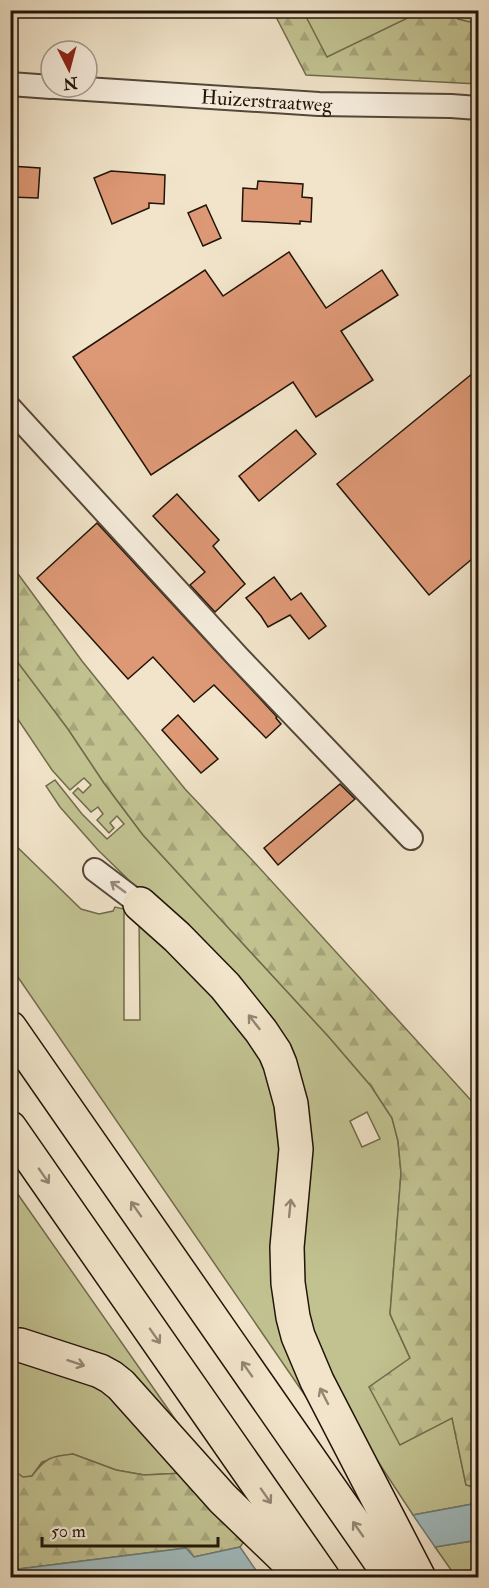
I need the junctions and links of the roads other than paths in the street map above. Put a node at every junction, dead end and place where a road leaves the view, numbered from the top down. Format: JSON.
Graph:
{"nodes":[{"id":1,"x":10,"y":84,"type":"edge"},
{"id":2,"x":39,"y":86,"type":"edge"},
{"id":3,"x":99,"y":90,"type":"edge"},
{"id":4,"x":478,"y":108,"type":"edge"},
{"id":5,"x":10,"y":408,"type":"edge"},
{"id":6,"x":411,"y":838,"type":"dead end"},
{"id":7,"x":95,"y":870,"type":"dead end"},
{"id":8,"x":140,"y":904,"type":"joint"},
{"id":9,"x":10,"y":1028,"type":"edge"},
{"id":10,"x":10,"y":1128,"type":"edge"},
{"id":11,"x":15,"y":1343,"type":"edge"},
{"id":12,"x":305,"y":1578,"type":"edge"},
{"id":13,"x":323,"y":1578,"type":"edge"},
{"id":14,"x":392,"y":1578,"type":"edge"},
{"id":15,"x":419,"y":1578,"type":"edge"}],
"edges":[{"from":1,"to":2,"type":"street","name":"Huizerstraatweg"},
{"from":3,"to":4,"type":"street","name":"Huizerstraatweg"},
{"from":5,"to":6,"type":"street"},
{"from":8,"to":7,"type":"street","one_way":true},
{"from":15,"to":8,"type":"highway","one_way":true},
{"from":14,"to":9,"type":"highway","one_way":true},
{"from":10,"to":13,"type":"highway","one_way":true},
{"from":11,"to":12,"type":"highway","one_way":true}]}
